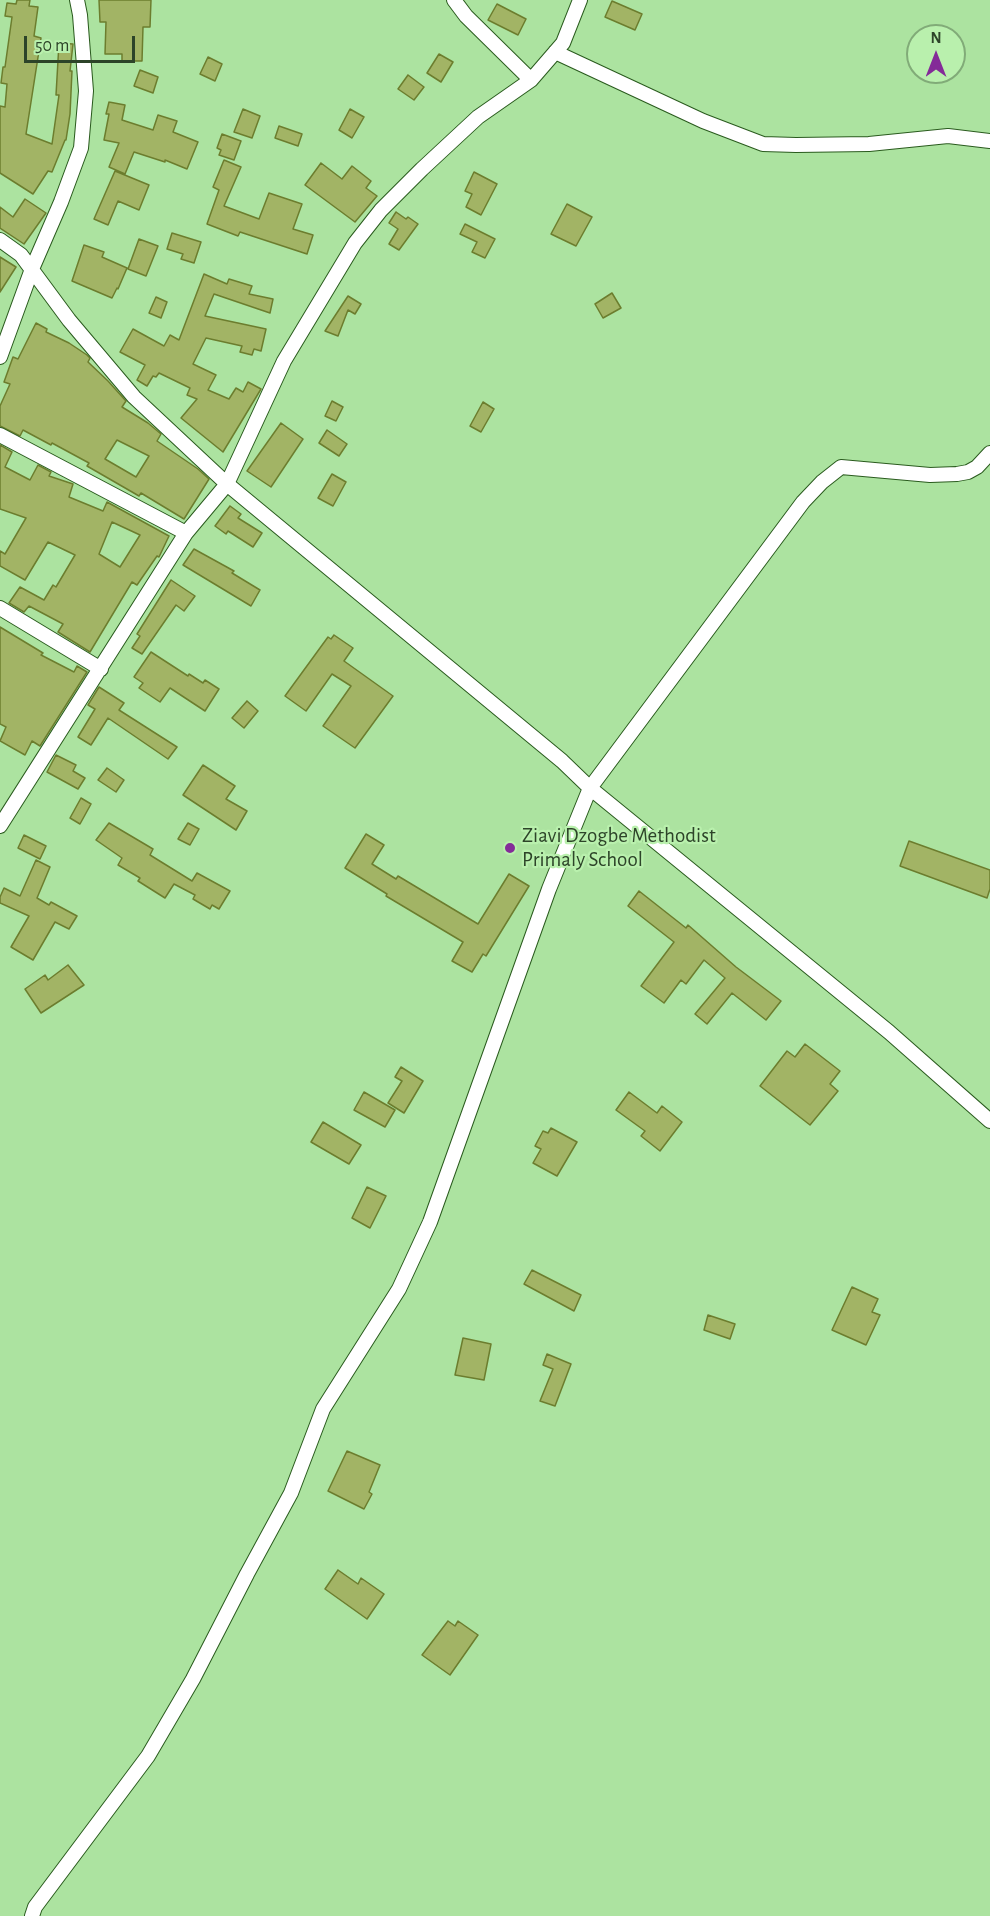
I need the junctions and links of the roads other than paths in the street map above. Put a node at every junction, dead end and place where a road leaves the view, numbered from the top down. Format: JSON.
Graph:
{"nodes":[{"id":1,"x":77,"y":0,"type":"edge"},
{"id":2,"x":454,"y":0,"type":"edge"},
{"id":3,"x":580,"y":0,"type":"edge"},
{"id":4,"x":555,"y":52,"type":"junction"},
{"id":5,"x":531,"y":80,"type":"junction"},
{"id":6,"x":990,"y":141,"type":"edge"},
{"id":7,"x":0,"y":240,"type":"edge"},
{"id":8,"x":32,"y":269,"type":"junction"},
{"id":9,"x":0,"y":357,"type":"edge"},
{"id":10,"x":0,"y":435,"type":"edge"},
{"id":11,"x":990,"y":453,"type":"edge"},
{"id":12,"x":227,"y":484,"type":"junction"},
{"id":13,"x":186,"y":533,"type":"junction"},
{"id":14,"x":0,"y":608,"type":"edge"},
{"id":15,"x":101,"y":669,"type":"junction"},
{"id":16,"x":590,"y":788,"type":"junction"},
{"id":17,"x":1,"y":822,"type":"edge"},
{"id":18,"x":990,"y":1121,"type":"edge"},
{"id":19,"x":33,"y":1916,"type":"edge"}],
"edges":[{"from":1,"to":8,"type":"street"},
{"from":2,"to":5,"type":"street"},
{"from":3,"to":4,"type":"street"},
{"from":4,"to":5,"type":"street"},
{"from":4,"to":6,"type":"street"},
{"from":5,"to":12,"type":"street"},
{"from":7,"to":8,"type":"street"},
{"from":8,"to":9,"type":"street"},
{"from":8,"to":12,"type":"street"},
{"from":10,"to":13,"type":"street"},
{"from":11,"to":16,"type":"street"},
{"from":12,"to":13,"type":"street"},
{"from":12,"to":16,"type":"street"},
{"from":13,"to":15,"type":"street"},
{"from":14,"to":15,"type":"street"},
{"from":15,"to":17,"type":"street"},
{"from":16,"to":18,"type":"street"},
{"from":16,"to":19,"type":"street"}]}
